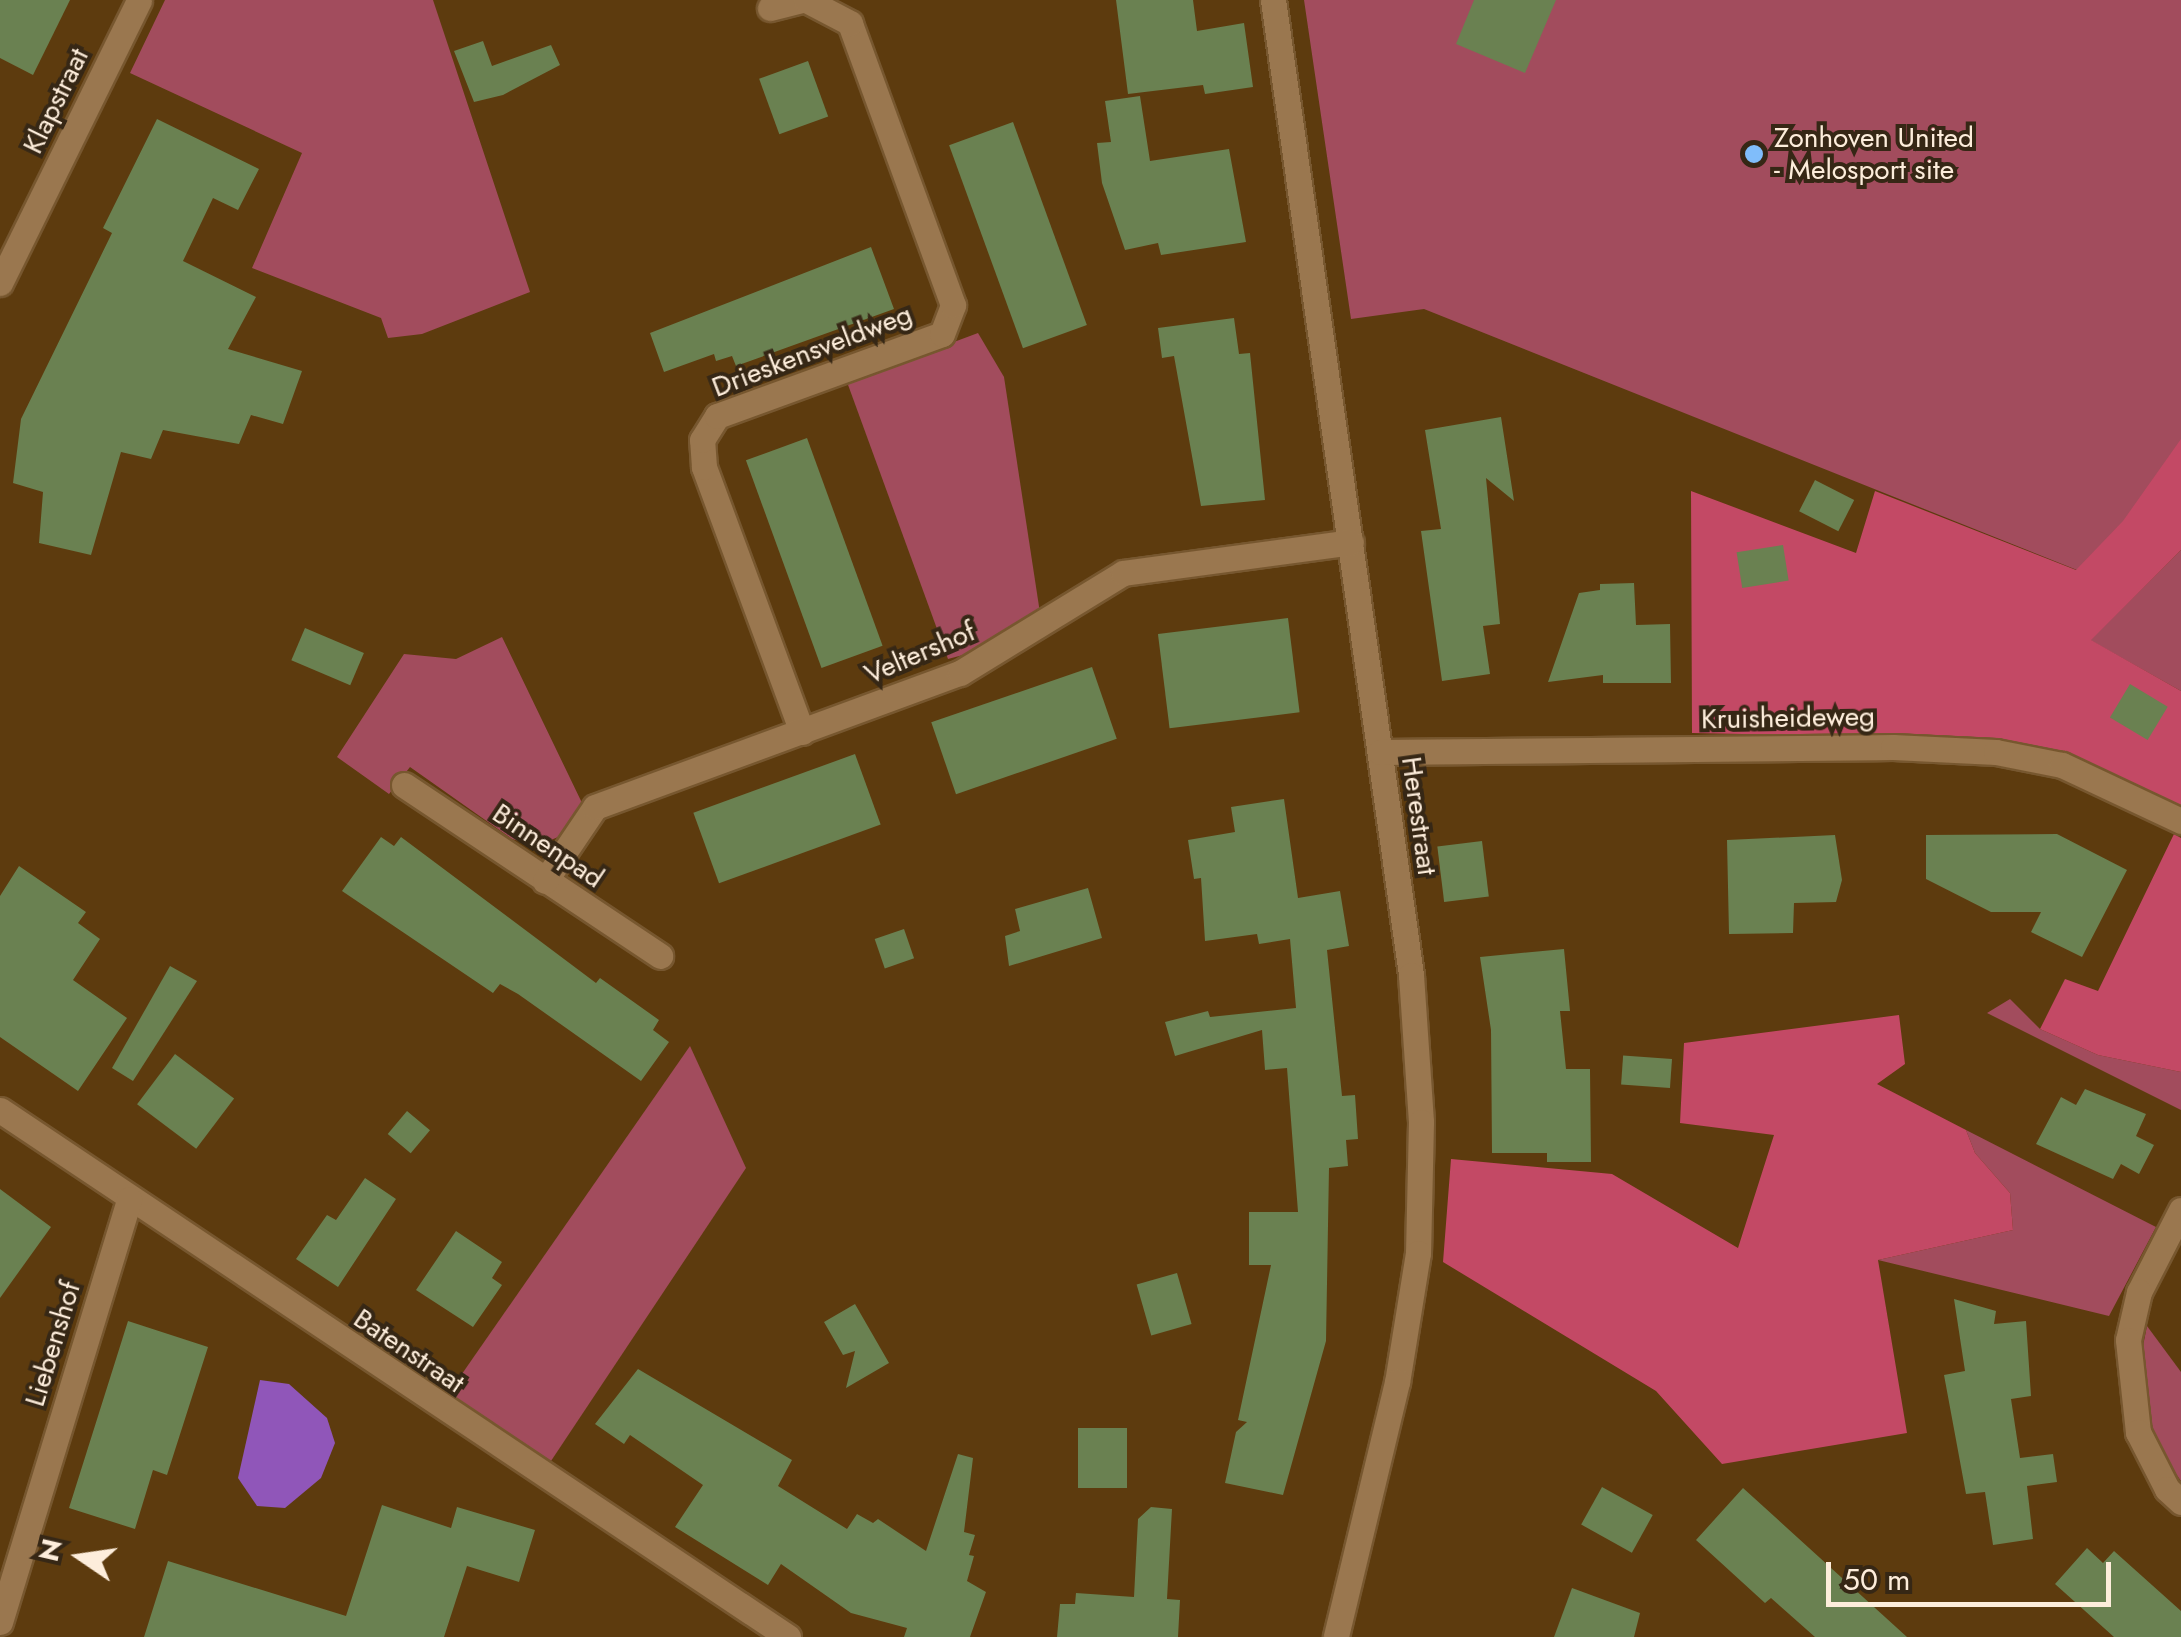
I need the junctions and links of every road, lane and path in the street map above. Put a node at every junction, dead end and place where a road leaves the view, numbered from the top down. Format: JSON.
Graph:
{"nodes":[{"id":1,"x":140,"y":0,"type":"edge"},
{"id":2,"x":804,"y":0,"type":"edge"},
{"id":3,"x":1273,"y":0,"type":"edge"},
{"id":4,"x":770,"y":8,"type":"dead end"},
{"id":5,"x":0,"y":283,"type":"edge"},
{"id":6,"x":1350,"y":542,"type":"junction"},
{"id":7,"x":802,"y":732,"type":"junction"},
{"id":8,"x":1380,"y":752,"type":"junction"},
{"id":9,"x":404,"y":785,"type":"dead end"},
{"id":10,"x":2181,"y":822,"type":"edge"},
{"id":11,"x":545,"y":881,"type":"junction"},
{"id":12,"x":660,"y":956,"type":"dead end"},
{"id":13,"x":0,"y":1110,"type":"edge"},
{"id":14,"x":129,"y":1199,"type":"junction"},
{"id":15,"x":2181,"y":1210,"type":"edge"},
{"id":16,"x":2181,"y":1502,"type":"edge"},
{"id":17,"x":0,"y":1622,"type":"edge"},
{"id":18,"x":0,"y":1632,"type":"edge"},
{"id":19,"x":16,"y":1637,"type":"edge"},
{"id":20,"x":788,"y":1637,"type":"edge"},
{"id":21,"x":1336,"y":1637,"type":"edge"}],
"edges":[{"from":1,"to":5,"type":"street","name":"Klapstraat"},
{"from":2,"to":4,"type":"street","name":"Drieskensveldweg"},
{"from":2,"to":7,"type":"street","name":"Drieskensveldweg"},
{"from":3,"to":6,"type":"street","name":"Herestraat"},
{"from":6,"to":7,"type":"street","name":"Veltershof"},
{"from":6,"to":8,"type":"street","name":"Herestraat"},
{"from":7,"to":11,"type":"street","name":"Veltershof"},
{"from":8,"to":10,"type":"street","name":"Kruisheideweg"},
{"from":8,"to":21,"type":"street","name":"Herestraat"},
{"from":9,"to":11,"type":"street","name":"Binnenpad"},
{"from":11,"to":12,"type":"street","name":"Binnenpad"},
{"from":13,"to":14,"type":"street","name":"Batenstraat"},
{"from":14,"to":17,"type":"street","name":"Liebenshof"},
{"from":14,"to":20,"type":"street","name":"Batenstraat"},
{"from":15,"to":16,"type":"street"},
{"from":18,"to":19,"type":"street"}]}
